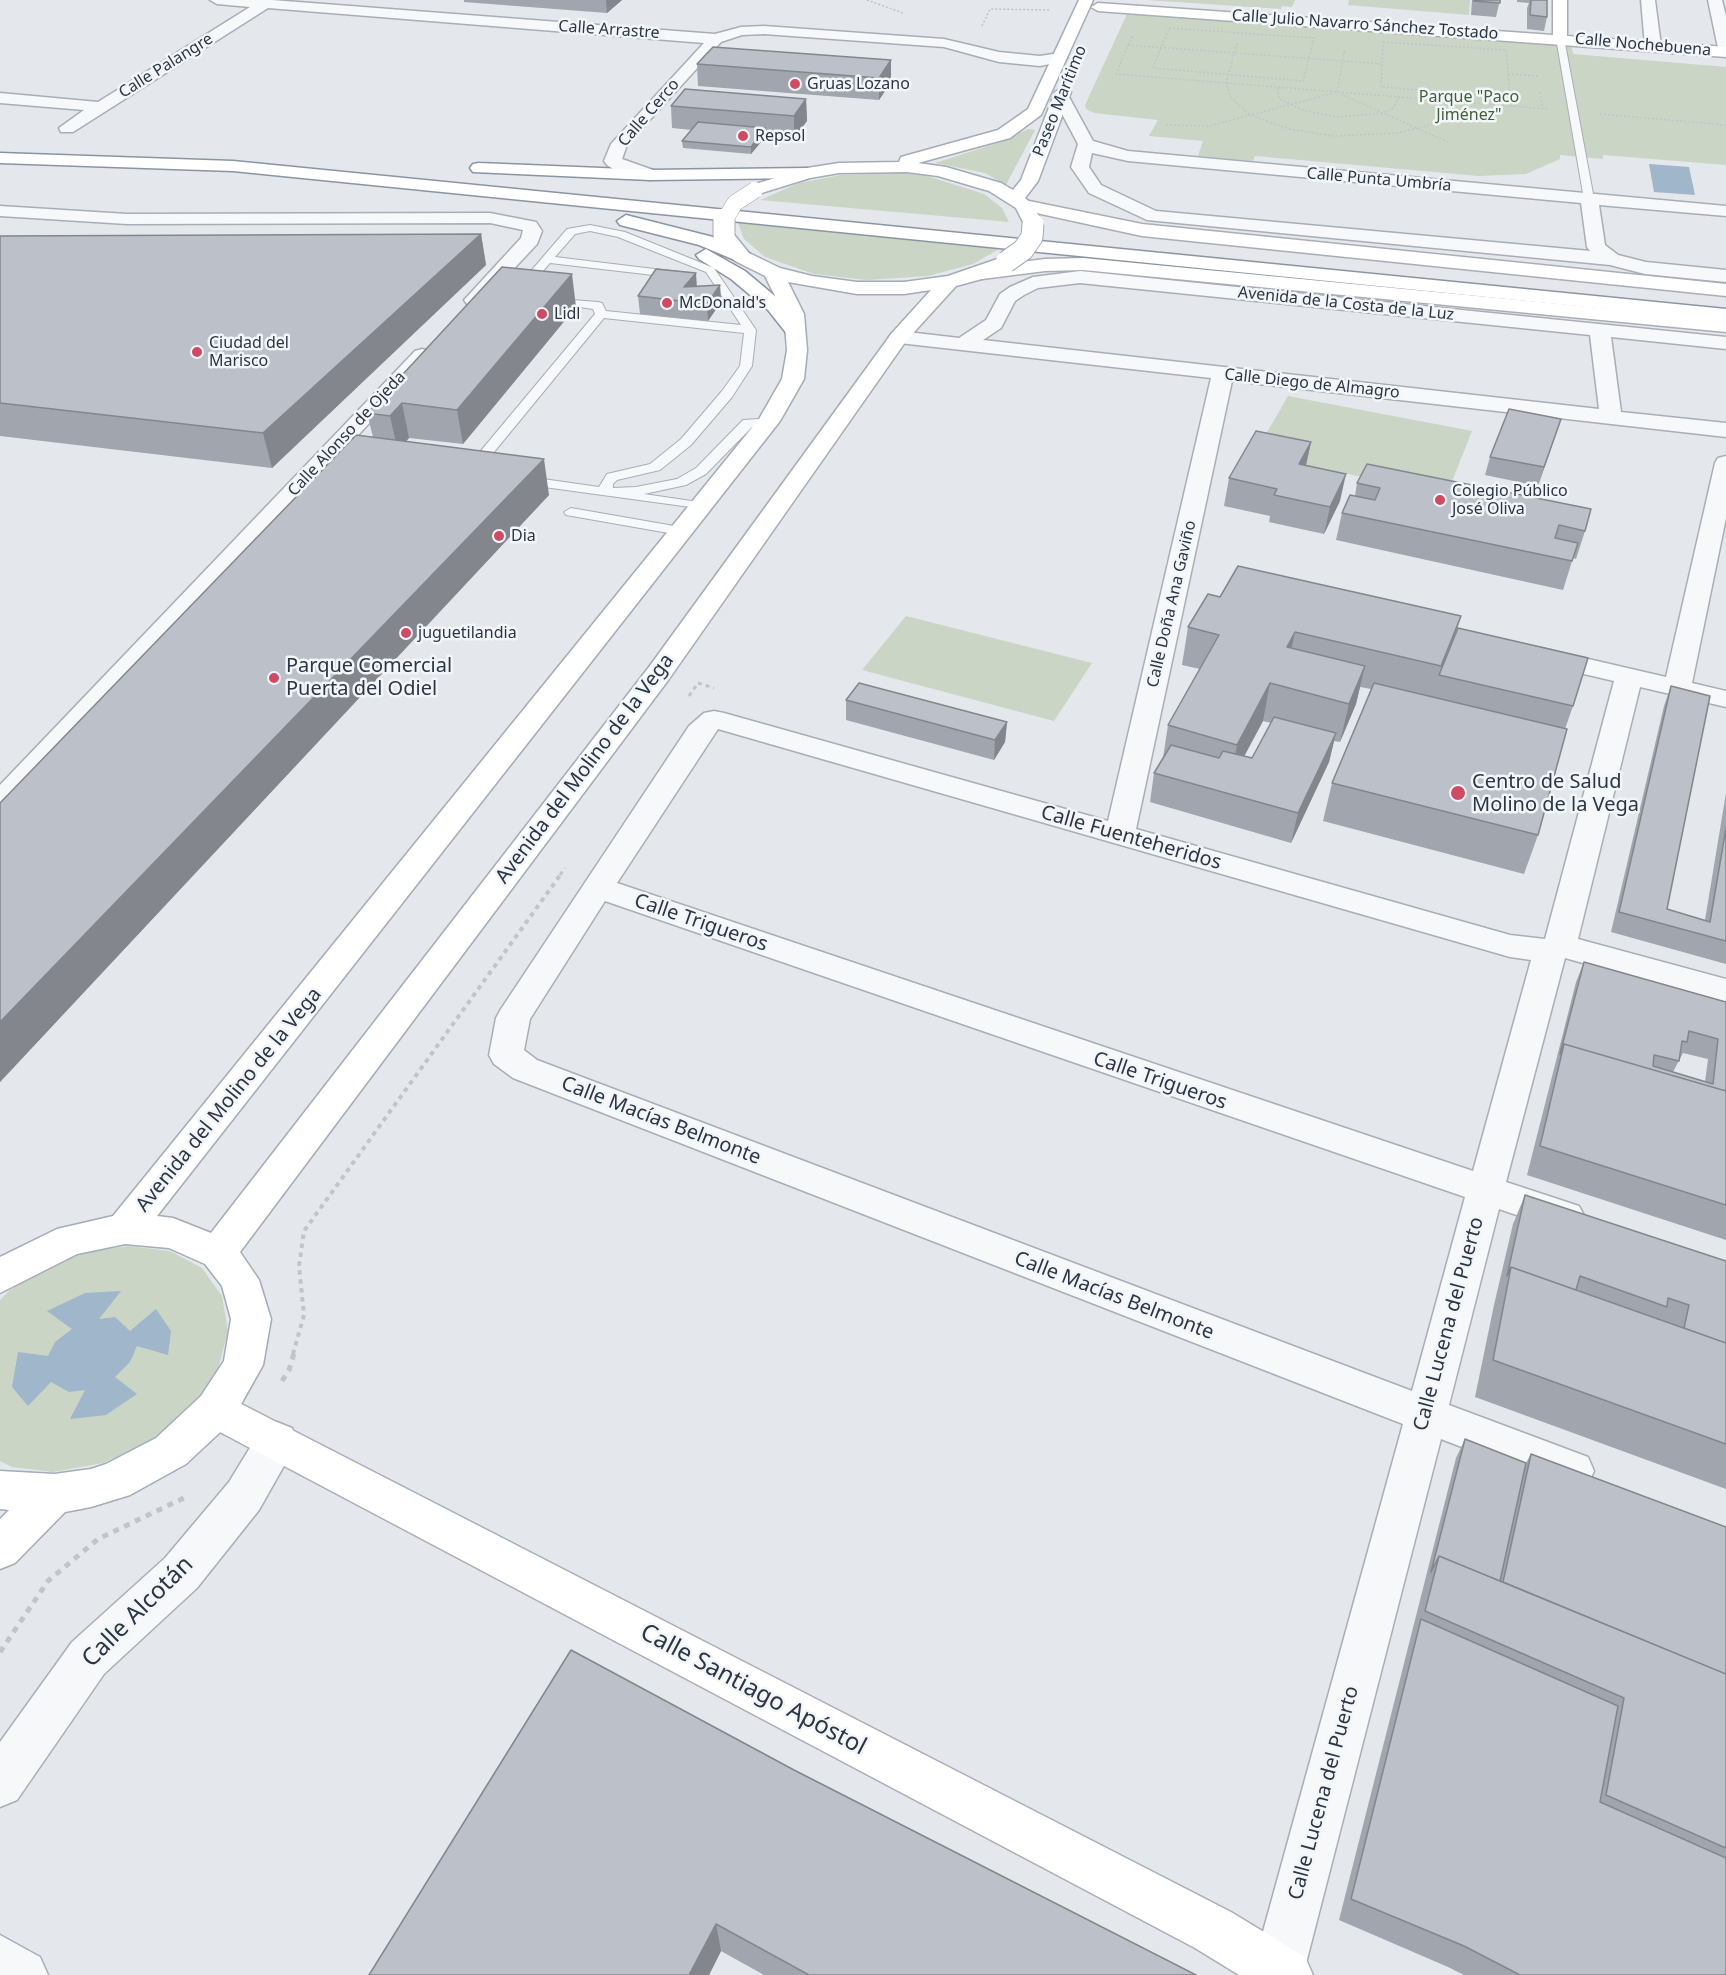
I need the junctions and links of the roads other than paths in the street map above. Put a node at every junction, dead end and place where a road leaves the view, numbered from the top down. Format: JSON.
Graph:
{"nodes":[{"id":1,"x":217,"y":0,"type":"edge"},
{"id":2,"x":1560,"y":0,"type":"edge"},
{"id":3,"x":1648,"y":0,"type":"edge"},
{"id":4,"x":1715,"y":0,"type":"edge"},
{"id":5,"x":1095,"y":2,"type":"edge"},
{"id":6,"x":265,"y":4,"type":"junction"},
{"id":7,"x":1560,"y":38,"type":"junction"},
{"id":8,"x":716,"y":39,"type":"junction"},
{"id":9,"x":1653,"y":46,"type":"junction"},
{"id":10,"x":1726,"y":50,"type":"edge"},
{"id":11,"x":999,"y":57,"type":"junction"},
{"id":12,"x":1067,"y":67,"type":"junction"},
{"id":13,"x":1047,"y":85,"type":"junction"},
{"id":14,"x":1062,"y":97,"type":"junction"},
{"id":15,"x":0,"y":98,"type":"edge"},
{"id":16,"x":101,"y":107,"type":"junction"},
{"id":17,"x":67,"y":128,"type":"dead end"},
{"id":18,"x":1086,"y":144,"type":"junction"},
{"id":19,"x":0,"y":154,"type":"edge"},
{"id":20,"x":323,"y":158,"type":"dead end"},
{"id":21,"x":872,"y":166,"type":"junction"},
{"id":22,"x":464,"y":167,"type":"dead end"},
{"id":23,"x":807,"y":172,"type":"junction"},
{"id":24,"x":650,"y":175,"type":"junction"},
{"id":25,"x":1589,"y":199,"type":"junction"},
{"id":26,"x":1020,"y":202,"type":"junction"},
{"id":27,"x":0,"y":211,"type":"edge"},
{"id":28,"x":1726,"y":211,"type":"edge"},
{"id":29,"x":127,"y":219,"type":"junction"},
{"id":30,"x":640,"y":223,"type":"junction"},
{"id":31,"x":8,"y":229,"type":"dead end"},
{"id":32,"x":742,"y":257,"type":"junction"},
{"id":33,"x":547,"y":259,"type":"junction"},
{"id":34,"x":1611,"y":259,"type":"junction"},
{"id":35,"x":773,"y":272,"type":"junction"},
{"id":36,"x":982,"y":273,"type":"junction"},
{"id":37,"x":1726,"y":276,"type":"edge"},
{"id":38,"x":717,"y":280,"type":"junction"},
{"id":39,"x":949,"y":282,"type":"junction"},
{"id":40,"x":1726,"y":290,"type":"edge"},
{"id":41,"x":1726,"y":300,"type":"edge"},
{"id":42,"x":461,"y":314,"type":"edge"},
{"id":43,"x":601,"y":314,"type":"junction"},
{"id":44,"x":1726,"y":315,"type":"edge"},
{"id":45,"x":1726,"y":326,"type":"edge"},
{"id":46,"x":987,"y":329,"type":"junction"},
{"id":47,"x":750,"y":330,"type":"junction"},
{"id":48,"x":794,"y":330,"type":"junction"},
{"id":49,"x":1600,"y":331,"type":"junction"},
{"id":50,"x":899,"y":337,"type":"junction"},
{"id":51,"x":436,"y":340,"type":"edge"},
{"id":52,"x":964,"y":343,"type":"junction"},
{"id":53,"x":1726,"y":344,"type":"edge"},
{"id":54,"x":1044,"y":354,"type":"junction"},
{"id":55,"x":1223,"y":374,"type":"junction"},
{"id":56,"x":1611,"y":417,"type":"junction"},
{"id":57,"x":769,"y":421,"type":"junction"},
{"id":58,"x":1726,"y":430,"type":"edge"},
{"id":59,"x":1726,"y":463,"type":"edge"},
{"id":60,"x":491,"y":476,"type":"edge"},
{"id":61,"x":512,"y":478,"type":"edge"},
{"id":62,"x":607,"y":492,"type":"junction"},
{"id":63,"x":1723,"y":493,"type":"edge"},
{"id":64,"x":700,"y":506,"type":"junction"},
{"id":65,"x":571,"y":512,"type":"dead end"},
{"id":66,"x":680,"y":531,"type":"junction"},
{"id":67,"x":1513,"y":650,"type":"edge"},
{"id":68,"x":1629,"y":677,"type":"junction"},
{"id":69,"x":1677,"y":688,"type":"junction"},
{"id":70,"x":1726,"y":699,"type":"edge"},
{"id":71,"x":0,"y":802,"type":"edge"},
{"id":72,"x":1120,"y":835,"type":"junction"},
{"id":73,"x":596,"y":887,"type":"junction"},
{"id":74,"x":1555,"y":948,"type":"junction"},
{"id":75,"x":1726,"y":991,"type":"edge"},
{"id":76,"x":1485,"y":1192,"type":"junction"},
{"id":77,"x":1591,"y":1225,"type":"edge"},
{"id":78,"x":125,"y":1229,"type":"junction"},
{"id":79,"x":218,"y":1254,"type":"junction"},
{"id":80,"x":0,"y":1277,"type":"edge"},
{"id":81,"x":216,"y":1409,"type":"junction"},
{"id":82,"x":1424,"y":1415,"type":"junction"},
{"id":83,"x":277,"y":1441,"type":"junction"},
{"id":84,"x":1603,"y":1482,"type":"edge"},
{"id":85,"x":0,"y":1490,"type":"edge"},
{"id":86,"x":54,"y":1494,"type":"junction"},
{"id":87,"x":0,"y":1549,"type":"edge"},
{"id":88,"x":0,"y":1783,"type":"edge"},
{"id":89,"x":0,"y":1962,"type":"edge"},
{"id":90,"x":1280,"y":1973,"type":"edge"},
{"id":91,"x":22,"y":1975,"type":"edge"}],
"edges":[{"from":1,"to":6,"type":"street","name":"Calle Arrastre"},
{"from":2,"to":7,"type":"main road"},
{"from":3,"to":9,"type":"street"},
{"from":4,"to":10,"type":"street"},
{"from":5,"to":7,"type":"main road","name":"Calle Julio Navarro Sánchez Tostado"},
{"from":5,"to":12,"type":"main road","name":"Paseo Marítimo"},
{"from":6,"to":8,"type":"street","name":"Calle Arrastre"},
{"from":6,"to":16,"type":"street","name":"Calle Palangre"},
{"from":7,"to":9,"type":"main road","name":"Calle Nochebuena"},
{"from":7,"to":25,"type":"lane"},
{"from":8,"to":11,"type":"street","name":"Calle Arrastre"},
{"from":8,"to":24,"type":"street","name":"Calle Cerco"},
{"from":9,"to":10,"type":"main road","name":"Calle Nochebuena"},
{"from":11,"to":12,"type":"street","name":"Calle Arrastre"},
{"from":11,"to":13,"type":"street","name":"Calle Arrastre"},
{"from":12,"to":13,"type":"main road","name":"Paseo Marítimo"},
{"from":12,"to":14,"type":"main road","name":"Paseo Marítimo"},
{"from":13,"to":21,"type":"main road","name":"Paseo Marítimo"},
{"from":14,"to":18,"type":"street"},
{"from":14,"to":26,"type":"main road","name":"Paseo Marítimo"},
{"from":15,"to":16,"type":"street"},
{"from":16,"to":17,"type":"street","name":"Calle Palangre"},
{"from":18,"to":25,"type":"street","name":"Calle Punta Umbría"},
{"from":18,"to":34,"type":"street"},
{"from":19,"to":20,"type":"main road"},
{"from":19,"to":30,"type":"main road"},
{"from":19,"to":41,"type":"main road"},
{"from":19,"to":44,"type":"main road"},
{"from":21,"to":23,"type":"main road"},
{"from":21,"to":26,"type":"main road"},
{"from":22,"to":24,"type":"main road"},
{"from":23,"to":24,"type":"main road"},
{"from":23,"to":32,"type":"main road","bridge":true},
{"from":25,"to":28,"type":"street","name":"Calle Punta Umbría"},
{"from":25,"to":34,"type":"street"},
{"from":26,"to":36,"type":"main road","bridge":true},
{"from":26,"to":40,"type":"main road"},
{"from":27,"to":29,"type":"street"},
{"from":29,"to":31,"type":"street"},
{"from":29,"to":42,"type":"street"},
{"from":30,"to":32,"type":"main road"},
{"from":30,"to":48,"type":"main road"},
{"from":32,"to":35,"type":"main road"},
{"from":33,"to":38,"type":"lane"},
{"from":33,"to":38,"type":"lane"},
{"from":33,"to":43,"type":"lane"},
{"from":34,"to":37,"type":"street"},
{"from":35,"to":39,"type":"main road"},
{"from":35,"to":48,"type":"main road","name":"Avenida del Molino de la Vega"},
{"from":36,"to":39,"type":"main road"},
{"from":36,"to":45,"type":"main road"},
{"from":38,"to":47,"type":"lane"},
{"from":39,"to":50,"type":"main road","name":"Avenida del Molino de la Vega"},
{"from":43,"to":47,"type":"lane"},
{"from":43,"to":60,"type":"lane"},
{"from":46,"to":49,"type":"street","name":"Avenida de la Costa de la Luz"},
{"from":46,"to":52,"type":"street","name":"Avenida de la Costa de la Luz"},
{"from":46,"to":54,"type":"street"},
{"from":47,"to":62,"type":"lane"},
{"from":48,"to":57,"type":"main road","name":"Avenida del Molino de la Vega"},
{"from":49,"to":53,"type":"street","name":"Avenida de la Costa de la Luz"},
{"from":49,"to":56,"type":"street"},
{"from":50,"to":52,"type":"street","name":"Calle Diego de Almagro"},
{"from":50,"to":79,"type":"main road","name":"Avenida del Molino de la Vega"},
{"from":51,"to":71,"type":"street","name":"Calle Alonso de Ojeda"},
{"from":52,"to":54,"type":"street","name":"Calle Diego de Almagro"},
{"from":54,"to":55,"type":"street","name":"Calle Diego de Almagro"},
{"from":55,"to":56,"type":"street","name":"Calle Diego de Almagro"},
{"from":55,"to":72,"type":"street","name":"Calle Doña Ana Gaviño"},
{"from":56,"to":58,"type":"street","name":"Calle Diego de Almagro"},
{"from":57,"to":62,"type":"lane"},
{"from":57,"to":64,"type":"main road","name":"Avenida del Molino de la Vega"},
{"from":59,"to":63,"type":"street"},
{"from":61,"to":62,"type":"lane"},
{"from":62,"to":64,"type":"lane"},
{"from":63,"to":69,"type":"street"},
{"from":64,"to":66,"type":"main road","name":"Avenida del Molino de la Vega"},
{"from":65,"to":66,"type":"lane"},
{"from":66,"to":78,"type":"main road","name":"Avenida del Molino de la Vega"},
{"from":67,"to":68,"type":"street"},
{"from":68,"to":69,"type":"street"},
{"from":68,"to":74,"type":"street","name":"Calle Lucena del Puerto"},
{"from":69,"to":70,"type":"street"},
{"from":72,"to":73,"type":"street","name":"Calle Fuenteheridos"},
{"from":72,"to":74,"type":"street","name":"Calle Fuenteheridos"},
{"from":73,"to":76,"type":"street","name":"Calle Trigueros"},
{"from":73,"to":82,"type":"street","name":"Calle Macías Belmonte"},
{"from":74,"to":75,"type":"street","name":"Calle Fuenteheridos"},
{"from":74,"to":76,"type":"street","name":"Calle Lucena del Puerto"},
{"from":76,"to":77,"type":"street","name":"Calle Trigueros"},
{"from":76,"to":82,"type":"street","name":"Calle Lucena del Puerto"},
{"from":78,"to":79,"type":"main road"},
{"from":78,"to":80,"type":"main road"},
{"from":79,"to":81,"type":"main road"},
{"from":81,"to":83,"type":"main road","name":"Calle Santiago Apóstol"},
{"from":81,"to":86,"type":"main road"},
{"from":82,"to":84,"type":"street","name":"Calle Macías Belmonte"},
{"from":82,"to":90,"type":"street","name":"Calle Lucena del Puerto"},
{"from":83,"to":88,"type":"street","name":"Calle Alcotán"},
{"from":83,"to":90,"type":"main road","name":"Calle Santiago Apóstol"},
{"from":85,"to":86,"type":"main road"},
{"from":86,"to":87,"type":"main road"},
{"from":89,"to":91,"type":"street"}]}
